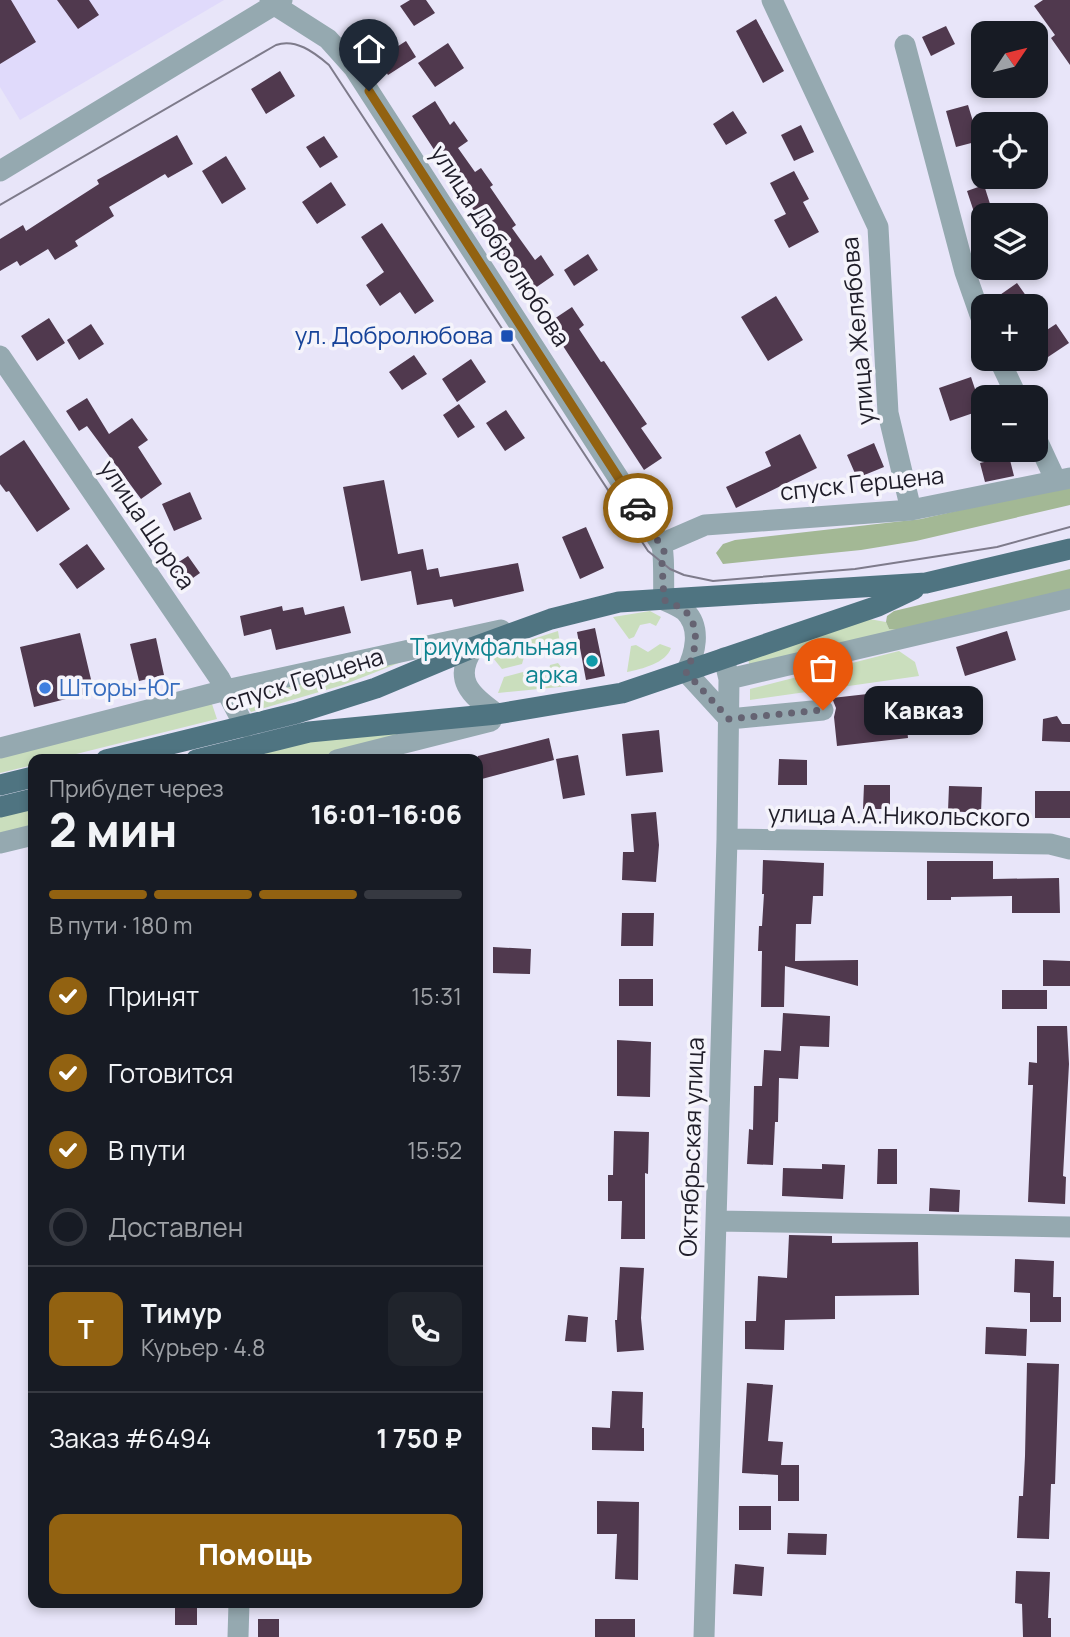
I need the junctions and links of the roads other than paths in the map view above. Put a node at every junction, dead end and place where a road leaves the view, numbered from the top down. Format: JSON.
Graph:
{"nodes":[{"id":1,"x":772,"y":0,"type":"edge"},
{"id":2,"x":275,"y":1,"type":"edge"},
{"id":3,"x":905,"y":45,"type":"dead end"},
{"id":4,"x":0,"y":171,"type":"edge"},
{"id":5,"x":973,"y":294,"type":"edge"},
{"id":6,"x":0,"y":356,"type":"edge"},
{"id":7,"x":1048,"y":456,"type":"edge"},
{"id":8,"x":1063,"y":479,"type":"edge"},
{"id":9,"x":911,"y":510,"type":"junction"},
{"id":10,"x":661,"y":544,"type":"junction"},
{"id":11,"x":1070,"y":549,"type":"edge"},
{"id":12,"x":926,"y":583,"type":"junction"},
{"id":13,"x":1070,"y":599,"type":"edge"},
{"id":14,"x":664,"y":600,"type":"junction"},
{"id":15,"x":551,"y":619,"type":"junction"},
{"id":16,"x":474,"y":647,"type":"junction"},
{"id":17,"x":726,"y":669,"type":"junction"},
{"id":18,"x":686,"y":672,"type":"junction"},
{"id":19,"x":226,"y":690,"type":"junction"},
{"id":20,"x":562,"y":703,"type":"junction"},
{"id":21,"x":823,"y":710,"type":"dead end"},
{"id":22,"x":497,"y":714,"type":"junction"},
{"id":23,"x":729,"y":719,"type":"junction"},
{"id":24,"x":251,"y":744,"type":"edge"},
{"id":25,"x":0,"y":748,"type":"edge"},
{"id":26,"x":160,"y":754,"type":"edge"},
{"id":27,"x":217,"y":754,"type":"edge"},
{"id":28,"x":361,"y":754,"type":"edge"},
{"id":29,"x":28,"y":778,"type":"edge"},
{"id":30,"x":0,"y":785,"type":"edge"},
{"id":31,"x":28,"y":800,"type":"edge"},
{"id":32,"x":0,"y":807,"type":"edge"},
{"id":33,"x":28,"y":836,"type":"edge"},
{"id":34,"x":727,"y":839,"type":"junction"},
{"id":35,"x":0,"y":843,"type":"edge"},
{"id":36,"x":1070,"y":849,"type":"edge"},
{"id":37,"x":716,"y":1221,"type":"junction"},
{"id":38,"x":1070,"y":1227,"type":"edge"},
{"id":39,"x":239,"y":1608,"type":"edge"},
{"id":40,"x":238,"y":1637,"type":"edge"},
{"id":41,"x":704,"y":1637,"type":"edge"}],
"edges":[{"from":1,"to":9,"type":"street","name":"улица Желябова"},
{"from":2,"to":4,"type":"street"},
{"from":2,"to":10,"type":"street","name":"улица Добролюбова"},
{"from":3,"to":5,"type":"street"},
{"from":6,"to":19,"type":"street","name":"улица Щорса"},
{"from":7,"to":8,"type":"street"},
{"from":8,"to":9,"type":"street","name":"спуск Герцена"},
{"from":9,"to":10,"type":"street","name":"спуск Герцена"},
{"from":10,"to":14,"type":"street"},
{"from":11,"to":12,"type":"main road","name":"спуск Герцена"},
{"from":12,"to":14,"type":"main road","name":"спуск Герцена"},
{"from":12,"to":17,"type":"main road","name":"спуск Герцена"},
{"from":13,"to":17,"type":"street","name":"спуск Герцена"},
{"from":14,"to":15,"type":"main road","name":"спуск Герцена"},
{"from":14,"to":18,"type":"street"},
{"from":15,"to":16,"type":"main road","name":"спуск Герцена"},
{"from":15,"to":19,"type":"street"},
{"from":16,"to":22,"type":"street"},
{"from":16,"to":24,"type":"main road","name":"спуск Герцена"},
{"from":17,"to":18,"type":"main road","name":"спуск Герцена"},
{"from":17,"to":23,"type":"street","name":"Октябрьская улица"},
{"from":18,"to":20,"type":"main road","name":"спуск Герцена"},
{"from":18,"to":23,"type":"street"},
{"from":19,"to":24,"type":"street","name":"улица Щорса"},
{"from":19,"to":25,"type":"street"},
{"from":20,"to":22,"type":"main road","name":"спуск Герцена"},
{"from":20,"to":28,"type":"street"},
{"from":21,"to":23,"type":"street"},
{"from":22,"to":24,"type":"main road","name":"спуск Герцена"},
{"from":23,"to":34,"type":"street","name":"Октябрьская улица"},
{"from":24,"to":26,"type":"main road","name":"спуск Герцена"},
{"from":24,"to":27,"type":"main road","name":"спуск Герцена"},
{"from":29,"to":30,"type":"main road"},
{"from":31,"to":32,"type":"main road"},
{"from":33,"to":35,"type":"street"},
{"from":34,"to":36,"type":"street","name":"улица А.А.Никольского"},
{"from":34,"to":37,"type":"street","name":"Октябрьская улица"},
{"from":37,"to":38,"type":"street"},
{"from":37,"to":41,"type":"street","name":"Октябрьская улица"},
{"from":39,"to":40,"type":"street"}]}
